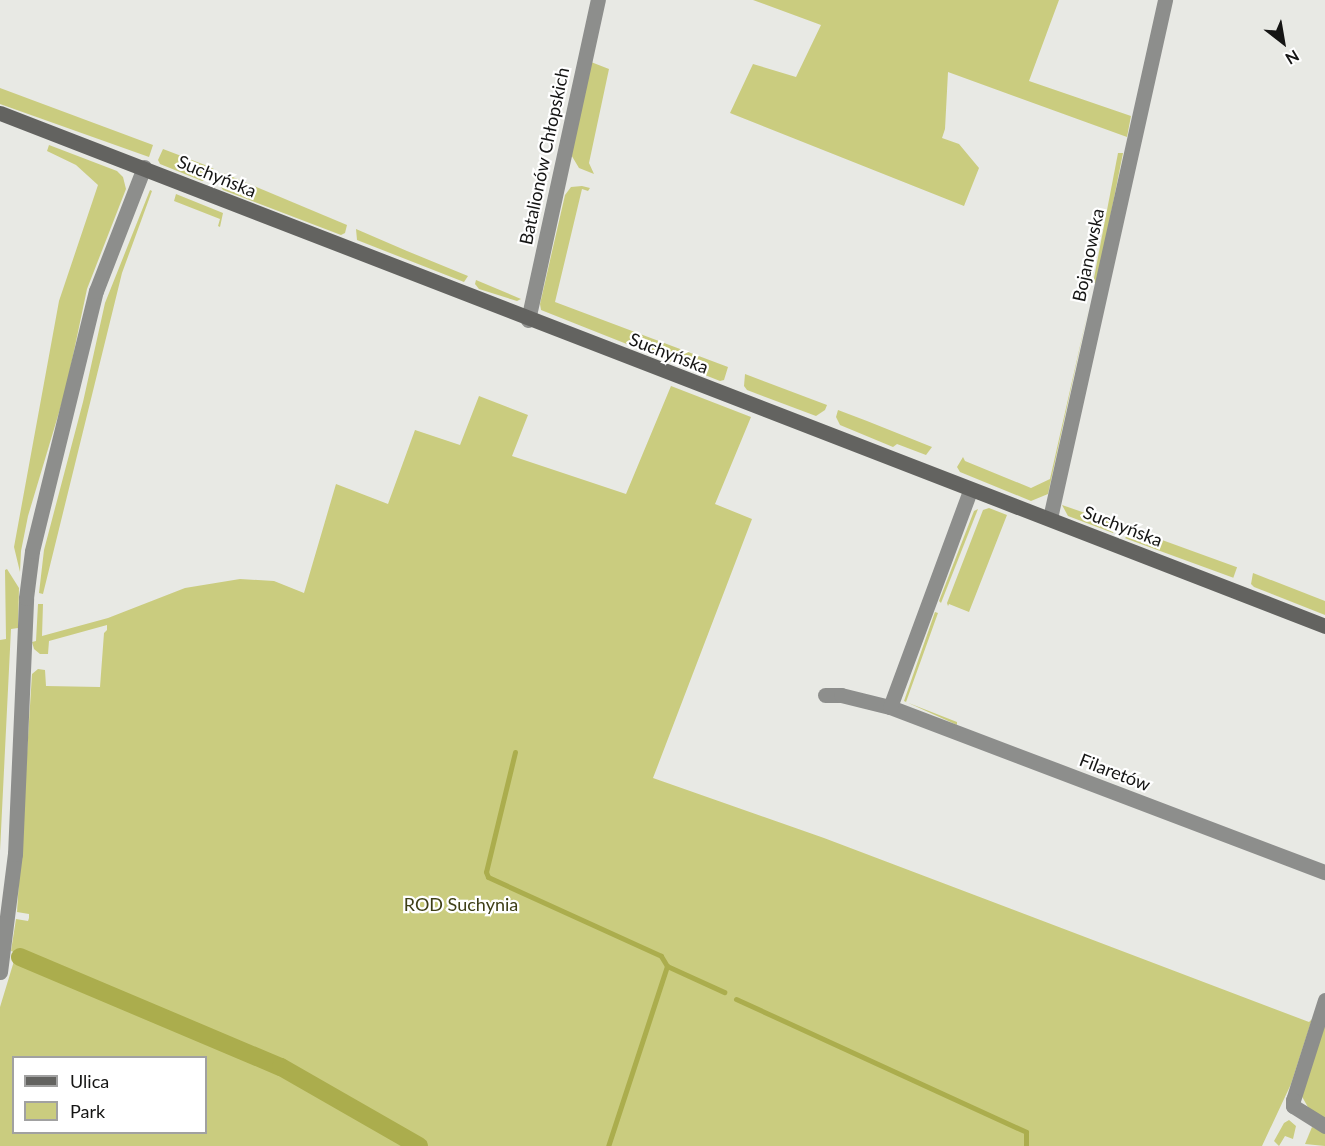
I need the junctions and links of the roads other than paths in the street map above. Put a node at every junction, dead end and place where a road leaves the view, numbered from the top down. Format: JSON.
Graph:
{"nodes":[{"id":1,"x":598,"y":0,"type":"edge"},
{"id":2,"x":1165,"y":0,"type":"edge"},
{"id":3,"x":0,"y":114,"type":"edge"},
{"id":4,"x":144,"y":167,"type":"junction"},
{"id":5,"x":528,"y":320,"type":"junction"},
{"id":6,"x":970,"y":491,"type":"junction"},
{"id":7,"x":1050,"y":518,"type":"junction"},
{"id":8,"x":1325,"y":626,"type":"edge"},
{"id":9,"x":825,"y":695,"type":"dead end"},
{"id":10,"x":890,"y":707,"type":"junction"},
{"id":11,"x":1325,"y":872,"type":"edge"},
{"id":12,"x":0,"y":972,"type":"edge"},
{"id":13,"x":1325,"y":1000,"type":"edge"},
{"id":14,"x":1325,"y":1126,"type":"edge"}],
"edges":[{"from":1,"to":5,"type":"street","name":"Batalionów Chłopskich"},
{"from":2,"to":7,"type":"street","name":"Bojanowska"},
{"from":3,"to":4,"type":"street","name":"Suchyńska"},
{"from":4,"to":5,"type":"street","name":"Suchyńska"},
{"from":4,"to":12,"type":"street"},
{"from":5,"to":6,"type":"street","name":"Suchyńska"},
{"from":6,"to":7,"type":"street","name":"Suchyńska"},
{"from":6,"to":10,"type":"street"},
{"from":7,"to":8,"type":"street","name":"Suchyńska"},
{"from":9,"to":10,"type":"street","name":"Filaretów"},
{"from":10,"to":11,"type":"street","name":"Filaretów"},
{"from":13,"to":14,"type":"street"}]}
